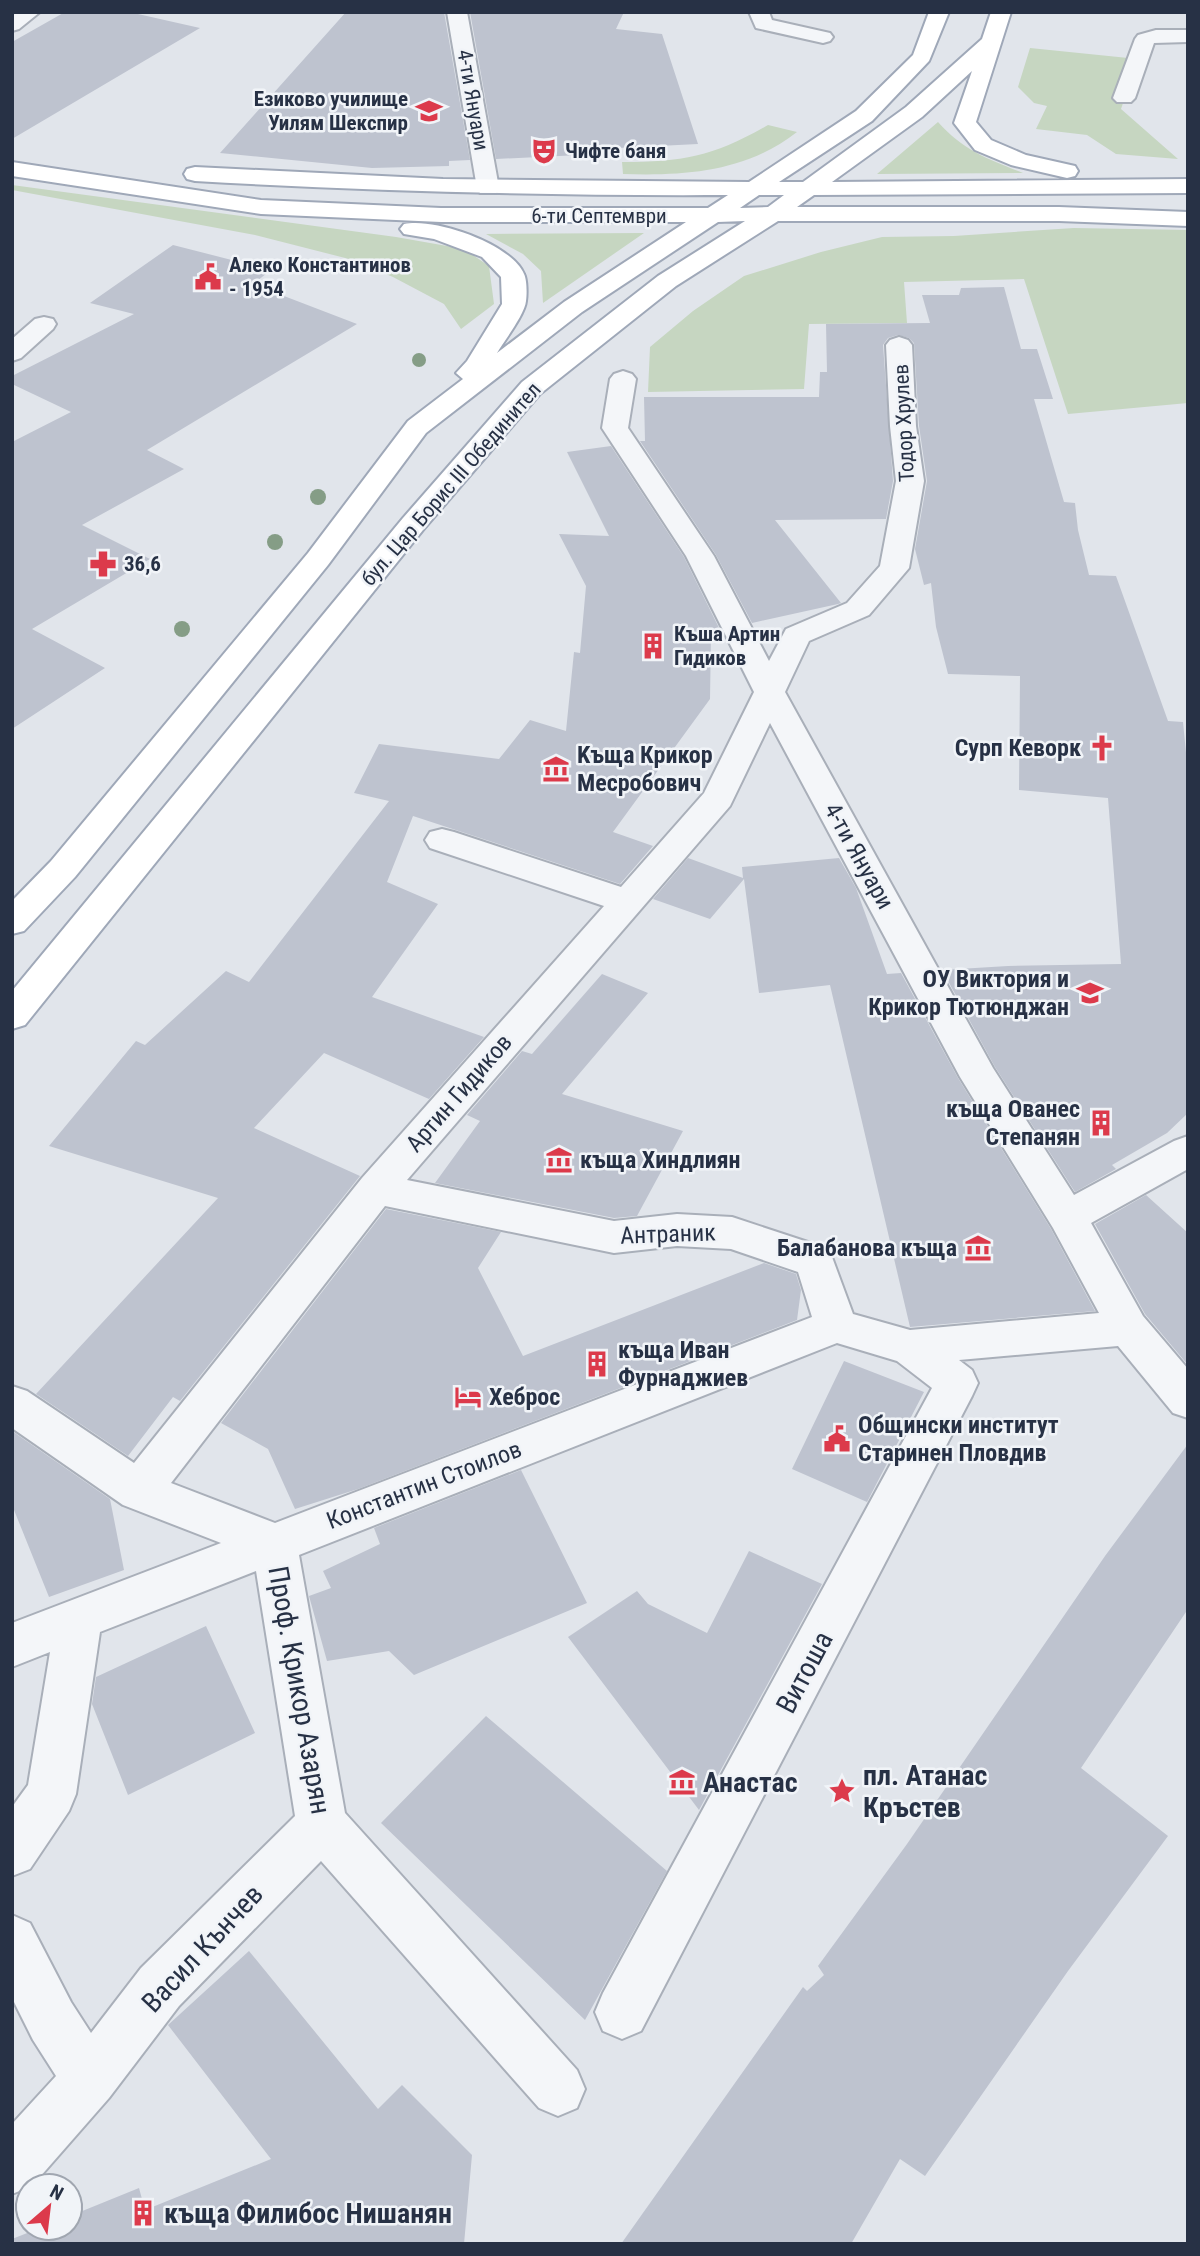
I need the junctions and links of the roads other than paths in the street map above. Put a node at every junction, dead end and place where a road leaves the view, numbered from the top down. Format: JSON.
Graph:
{"nodes":[{"id":1,"x":30,"y":12,"type":"edge"},
{"id":2,"x":457,"y":12,"type":"edge"},
{"id":3,"x":759,"y":12,"type":"edge"},
{"id":4,"x":939,"y":12,"type":"edge"},
{"id":5,"x":1001,"y":12,"type":"edge"},
{"id":6,"x":12,"y":25,"type":"edge"},
{"id":7,"x":1188,"y":36,"type":"edge"},
{"id":8,"x":823,"y":37,"type":"dead end"},
{"id":9,"x":990,"y":43,"type":"junction"},
{"id":10,"x":1124,"y":98,"type":"dead end"},
{"id":11,"x":12,"y":149,"type":"edge"},
{"id":12,"x":12,"y":169,"type":"edge"},
{"id":13,"x":1188,"y":185,"type":"edge"},
{"id":14,"x":812,"y":186,"type":"junction"},
{"id":15,"x":757,"y":187,"type":"junction"},
{"id":16,"x":488,"y":188,"type":"junction"},
{"id":17,"x":261,"y":207,"type":"junction"},
{"id":18,"x":773,"y":214,"type":"junction"},
{"id":19,"x":709,"y":216,"type":"junction"},
{"id":20,"x":1188,"y":219,"type":"edge"},
{"id":21,"x":684,"y":233,"type":"junction"},
{"id":22,"x":735,"y":239,"type":"junction"},
{"id":23,"x":44,"y":324,"type":"dead end"},
{"id":24,"x":899,"y":345,"type":"dead end"},
{"id":25,"x":12,"y":353,"type":"edge"},
{"id":26,"x":623,"y":379,"type":"dead end"},
{"id":27,"x":417,"y":427,"type":"junction"},
{"id":28,"x":769,"y":692,"type":"junction"},
{"id":29,"x":442,"y":840,"type":"dead end"},
{"id":30,"x":63,"y":869,"type":"junction"},
{"id":31,"x":625,"y":901,"type":"junction"},
{"id":32,"x":12,"y":907,"type":"edge"},
{"id":33,"x":12,"y":922,"type":"edge"},
{"id":34,"x":12,"y":1016,"type":"edge"},
{"id":35,"x":1188,"y":1151,"type":"edge"},
{"id":36,"x":376,"y":1189,"type":"junction"},
{"id":37,"x":1068,"y":1217,"type":"junction"},
{"id":38,"x":836,"y":1326,"type":"junction"},
{"id":39,"x":1128,"y":1328,"type":"junction"},
{"id":40,"x":910,"y":1347,"type":"junction"},
{"id":41,"x":1188,"y":1400,"type":"edge"},
{"id":42,"x":12,"y":1404,"type":"edge"},
{"id":43,"x":139,"y":1490,"type":"junction"},
{"id":44,"x":275,"y":1543,"type":"junction"},
{"id":45,"x":79,"y":1619,"type":"junction"},
{"id":46,"x":12,"y":1645,"type":"edge"},
{"id":47,"x":322,"y":1825,"type":"junction"},
{"id":48,"x":12,"y":1851,"type":"edge"},
{"id":49,"x":12,"y":1941,"type":"edge"},
{"id":50,"x":622,"y":2012,"type":"dead end"},
{"id":51,"x":90,"y":2079,"type":"junction"},
{"id":52,"x":558,"y":2089,"type":"dead end"},
{"id":53,"x":12,"y":2166,"type":"edge"}],
"edges":[{"from":1,"to":6,"type":"street"},
{"from":2,"to":16,"type":"street","name":"4-ти Януари"},
{"from":3,"to":8,"type":"street"},
{"from":4,"to":15,"type":"main road","name":"бул. Цар Борис III Обединител"},
{"from":5,"to":9,"type":"main road","name":"бул. Цар Борис III Обединител"},
{"from":7,"to":10,"type":"street"},
{"from":9,"to":13,"type":"main road"},
{"from":9,"to":14,"type":"main road","name":"бул. Цар Борис III Обединител"},
{"from":11,"to":16,"type":"main road","name":"6-ти Септември"},
{"from":12,"to":17,"type":"main road","name":"6-ти Септември"},
{"from":13,"to":14,"type":"main road","name":"6-ти Септември"},
{"from":14,"to":15,"type":"main road","name":"6-ти Септември"},
{"from":14,"to":18,"type":"main road","name":"бул. Цар Борис III Обединител"},
{"from":15,"to":16,"type":"main road","name":"6-ти Септември"},
{"from":15,"to":19,"type":"main road","name":"бул. Цар Борис III Обединител"},
{"from":17,"to":19,"type":"main road","name":"6-ти Септември"},
{"from":17,"to":27,"type":"main road"},
{"from":18,"to":19,"type":"main road","name":"6-ти Септември"},
{"from":18,"to":20,"type":"main road","name":"6-ти Септември"},
{"from":18,"to":22,"type":"main road","name":"бул. Цар Борис III Обединител"},
{"from":19,"to":21,"type":"main road","name":"бул. Цар Борис III Обединител"},
{"from":21,"to":22,"type":"main road"},
{"from":21,"to":27,"type":"main road","name":"бул. Цар Борис III Обединител"},
{"from":22,"to":34,"type":"main road","name":"бул. Цар Борис III Обединител"},
{"from":23,"to":25,"type":"street"},
{"from":24,"to":28,"type":"street","name":"Тодор Хрулев"},
{"from":26,"to":28,"type":"street","name":"4-ти Януари"},
{"from":27,"to":30,"type":"main road","name":"бул. Цар Борис III Обединител"},
{"from":28,"to":31,"type":"street","name":"Артин Гидиков"},
{"from":28,"to":37,"type":"street","name":"4-ти Януари"},
{"from":29,"to":31,"type":"street"},
{"from":30,"to":32,"type":"street"},
{"from":30,"to":33,"type":"main road","name":"бул. Цар Борис III Обединител"},
{"from":31,"to":36,"type":"street","name":"Артин Гидиков"},
{"from":35,"to":37,"type":"street"},
{"from":36,"to":38,"type":"street","name":"Антраник"},
{"from":36,"to":43,"type":"street","name":"Артин Гидиков"},
{"from":37,"to":39,"type":"street","name":"4-ти Януари"},
{"from":38,"to":40,"type":"street"},
{"from":38,"to":44,"type":"street","name":"Константин Стоилов"},
{"from":39,"to":40,"type":"street"},
{"from":39,"to":41,"type":"street","name":"4-ти Януари"},
{"from":40,"to":50,"type":"street","name":"Витоша"},
{"from":42,"to":43,"type":"street","name":"Проф. Крикор Азарян"},
{"from":43,"to":44,"type":"street","name":"Проф. Крикор Азарян"},
{"from":44,"to":45,"type":"street","name":"Константин Стоилов"},
{"from":44,"to":47,"type":"street","name":"Проф. Крикор Азарян"},
{"from":45,"to":46,"type":"street","name":"Константин Стоилов"},
{"from":45,"to":48,"type":"street"},
{"from":47,"to":51,"type":"street","name":"Васил Кънчев"},
{"from":47,"to":52,"type":"street","name":"Проф. Крикор Азарян"},
{"from":49,"to":51,"type":"street"},
{"from":51,"to":53,"type":"street","name":"Васил Кънчев"}]}
